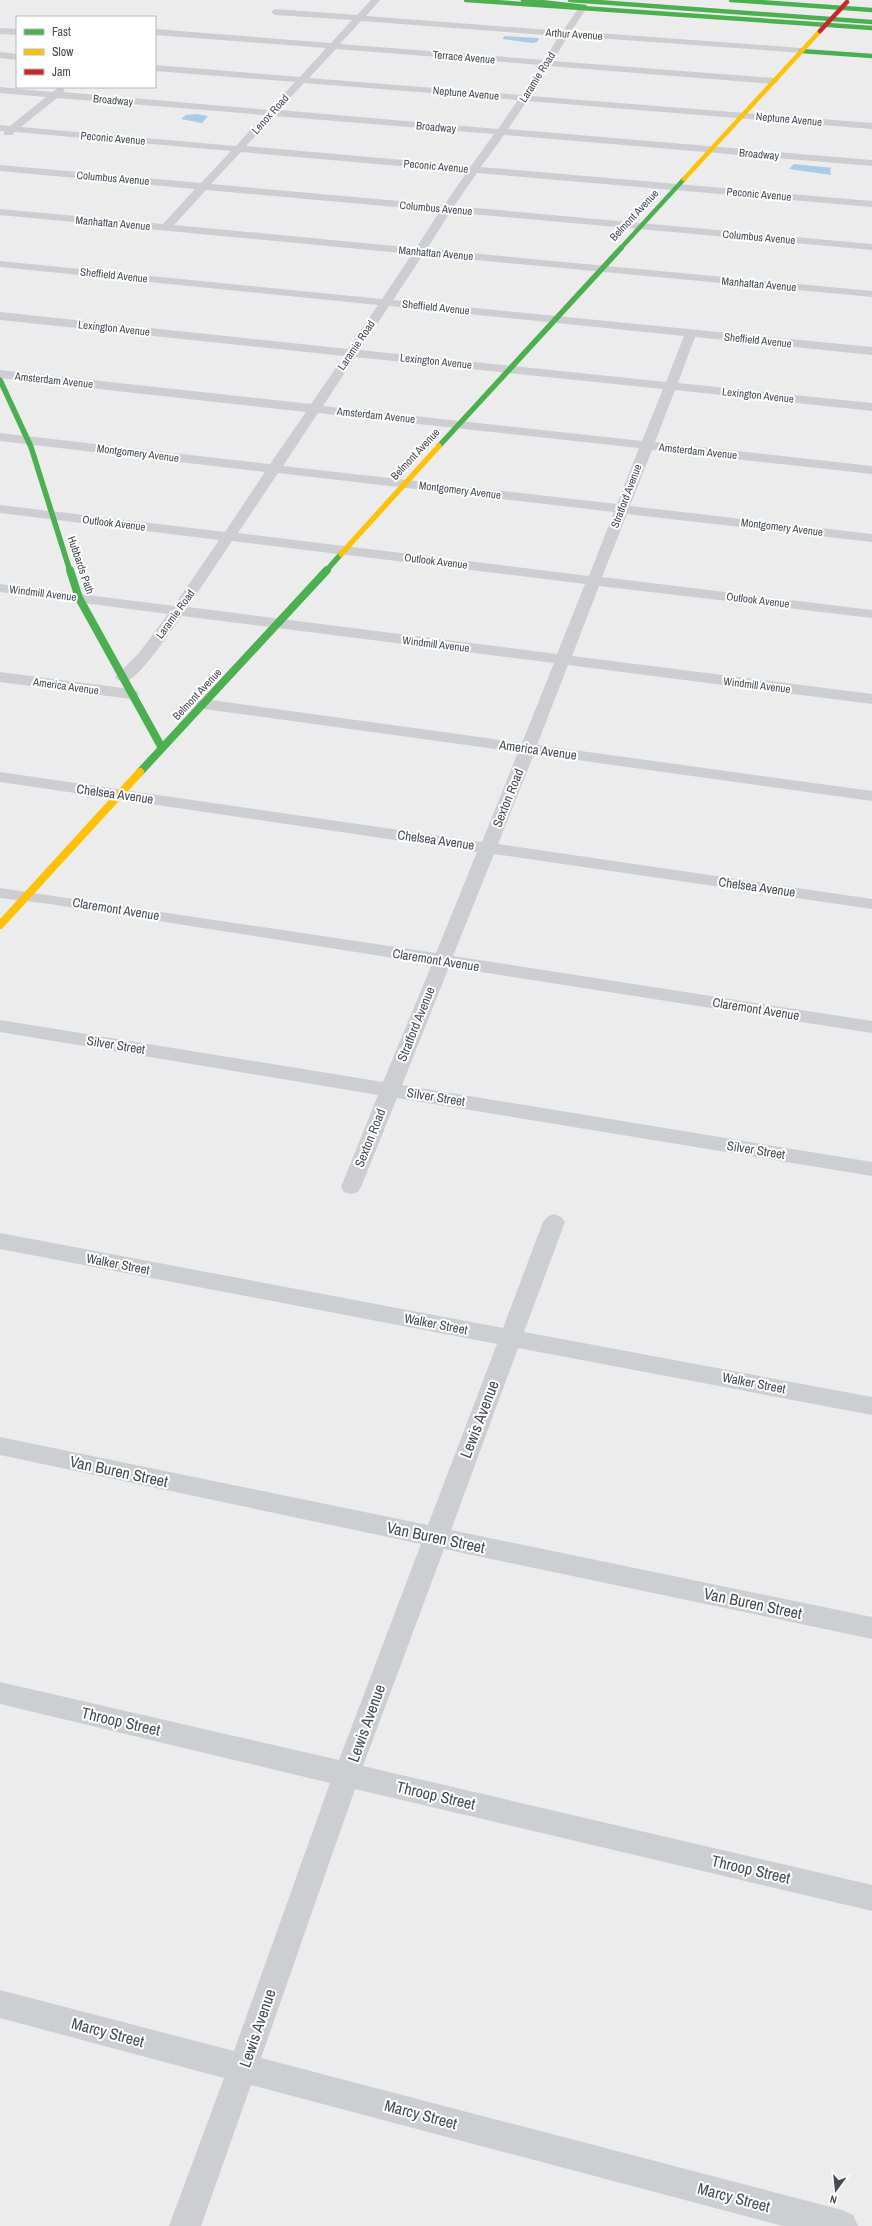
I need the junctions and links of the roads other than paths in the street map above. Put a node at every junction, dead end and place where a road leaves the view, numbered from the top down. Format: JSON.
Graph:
{"nodes":[{"id":1,"x":376,"y":0,"type":"edge"},
{"id":2,"x":466,"y":0,"type":"edge"},
{"id":3,"x":523,"y":0,"type":"edge"},
{"id":4,"x":570,"y":0,"type":"edge"},
{"id":5,"x":649,"y":0,"type":"edge"},
{"id":6,"x":731,"y":0,"type":"edge"},
{"id":7,"x":847,"y":1,"type":"edge"},
{"id":8,"x":583,"y":8,"type":"junction"},
{"id":9,"x":872,"y":10,"type":"edge"},
{"id":10,"x":275,"y":12,"type":"dead end"},
{"id":11,"x":653,"y":12,"type":"junction"},
{"id":12,"x":872,"y":16,"type":"edge"},
{"id":13,"x":358,"y":18,"type":"junction"},
{"id":14,"x":872,"y":22,"type":"edge"},
{"id":15,"x":872,"y":28,"type":"edge"},
{"id":16,"x":0,"y":31,"type":"edge"},
{"id":17,"x":16,"y":32,"type":"edge"},
{"id":18,"x":156,"y":32,"type":"edge"},
{"id":19,"x":564,"y":34,"type":"junction"},
{"id":20,"x":333,"y":46,"type":"junction"},
{"id":21,"x":801,"y":51,"type":"junction"},
{"id":22,"x":0,"y":56,"type":"edge"},
{"id":23,"x":872,"y":56,"type":"edge"},
{"id":24,"x":16,"y":57,"type":"edge"},
{"id":25,"x":547,"y":63,"type":"junction"},
{"id":26,"x":156,"y":68,"type":"edge"},
{"id":27,"x":301,"y":80,"type":"junction"},
{"id":28,"x":774,"y":81,"type":"junction"},
{"id":29,"x":62,"y":88,"type":"edge"},
{"id":30,"x":0,"y":90,"type":"edge"},
{"id":31,"x":54,"y":95,"type":"junction"},
{"id":32,"x":524,"y":98,"type":"junction"},
{"id":33,"x":271,"y":113,"type":"junction"},
{"id":34,"x":743,"y":115,"type":"junction"},
{"id":35,"x":872,"y":126,"type":"edge"},
{"id":36,"x":0,"y":128,"type":"edge"},
{"id":37,"x":13,"y":129,"type":"junction"},
{"id":38,"x":501,"y":132,"type":"junction"},
{"id":39,"x":0,"y":140,"type":"edge"},
{"id":40,"x":238,"y":149,"type":"junction"},
{"id":41,"x":711,"y":150,"type":"junction"},
{"id":42,"x":872,"y":163,"type":"edge"},
{"id":43,"x":0,"y":168,"type":"edge"},
{"id":44,"x":474,"y":170,"type":"junction"},
{"id":45,"x":203,"y":186,"type":"junction"},
{"id":46,"x":676,"y":187,"type":"junction"},
{"id":47,"x":872,"y":204,"type":"edge"},
{"id":48,"x":445,"y":208,"type":"junction"},
{"id":49,"x":0,"y":212,"type":"edge"},
{"id":50,"x":640,"y":226,"type":"junction"},
{"id":51,"x":166,"y":228,"type":"junction"},
{"id":52,"x":872,"y":247,"type":"edge"},
{"id":53,"x":419,"y":252,"type":"junction"},
{"id":54,"x":0,"y":264,"type":"edge"},
{"id":55,"x":601,"y":269,"type":"junction"},
{"id":56,"x":872,"y":294,"type":"edge"},
{"id":57,"x":385,"y":302,"type":"junction"},
{"id":58,"x":0,"y":316,"type":"edge"},
{"id":59,"x":555,"y":319,"type":"junction"},
{"id":60,"x":691,"y":333,"type":"junction"},
{"id":61,"x":872,"y":351,"type":"edge"},
{"id":62,"x":352,"y":353,"type":"junction"},
{"id":63,"x":510,"y":369,"type":"junction"},
{"id":64,"x":0,"y":374,"type":"edge"},
{"id":65,"x":0,"y":380,"type":"edge"},
{"id":66,"x":669,"y":386,"type":"junction"},
{"id":67,"x":872,"y":407,"type":"edge"},
{"id":68,"x":314,"y":408,"type":"junction"},
{"id":69,"x":458,"y":424,"type":"junction"},
{"id":70,"x":0,"y":437,"type":"edge"},
{"id":71,"x":28,"y":441,"type":"junction"},
{"id":72,"x":645,"y":445,"type":"junction"},
{"id":73,"x":273,"y":469,"type":"junction"},
{"id":74,"x":872,"y":470,"type":"edge"},
{"id":75,"x":404,"y":484,"type":"junction"},
{"id":76,"x":0,"y":509,"type":"edge"},
{"id":77,"x":621,"y":509,"type":"junction"},
{"id":78,"x":52,"y":515,"type":"junction"},
{"id":79,"x":229,"y":536,"type":"junction"},
{"id":80,"x":872,"y":538,"type":"edge"},
{"id":81,"x":344,"y":550,"type":"junction"},
{"id":82,"x":593,"y":580,"type":"junction"},
{"id":83,"x":0,"y":588,"type":"edge"},
{"id":84,"x":79,"y":598,"type":"junction"},
{"id":85,"x":178,"y":611,"type":"junction"},
{"id":86,"x":872,"y":614,"type":"edge"},
{"id":87,"x":278,"y":623,"type":"junction"},
{"id":88,"x":562,"y":660,"type":"junction"},
{"id":89,"x":0,"y":677,"type":"edge"},
{"id":90,"x":123,"y":677,"type":"junction"},
{"id":91,"x":131,"y":694,"type":"junction"},
{"id":92,"x":872,"y":699,"type":"edge"},
{"id":93,"x":204,"y":704,"type":"junction"},
{"id":94,"x":162,"y":748,"type":"junction"},
{"id":95,"x":528,"y":748,"type":"junction"},
{"id":96,"x":0,"y":777,"type":"edge"},
{"id":97,"x":119,"y":794,"type":"junction"},
{"id":98,"x":872,"y":796,"type":"edge"},
{"id":99,"x":488,"y":847,"type":"junction"},
{"id":100,"x":0,"y":893,"type":"edge"},
{"id":101,"x":26,"y":896,"type":"junction"},
{"id":102,"x":872,"y":904,"type":"edge"},
{"id":103,"x":0,"y":925,"type":"edge"},
{"id":104,"x":441,"y":961,"type":"junction"},
{"id":105,"x":0,"y":1026,"type":"edge"},
{"id":106,"x":872,"y":1027,"type":"edge"},
{"id":107,"x":390,"y":1090,"type":"junction"},
{"id":108,"x":872,"y":1169,"type":"edge"},
{"id":109,"x":350,"y":1187,"type":"dead end"},
{"id":110,"x":554,"y":1222,"type":"dead end"},
{"id":111,"x":0,"y":1241,"type":"edge"},
{"id":112,"x":510,"y":1338,"type":"junction"},
{"id":113,"x":872,"y":1406,"type":"edge"},
{"id":114,"x":0,"y":1446,"type":"edge"},
{"id":115,"x":435,"y":1536,"type":"junction"},
{"id":116,"x":872,"y":1628,"type":"edge"},
{"id":117,"x":0,"y":1693,"type":"edge"},
{"id":118,"x":347,"y":1774,"type":"junction"},
{"id":119,"x":872,"y":1898,"type":"edge"},
{"id":120,"x":0,"y":2004,"type":"edge"},
{"id":121,"x":244,"y":2067,"type":"junction"},
{"id":122,"x":185,"y":2226,"type":"edge"},
{"id":123,"x":842,"y":2226,"type":"edge"}],
"edges":[{"from":1,"to":13,"type":"street","name":"Lenox Road"},
{"from":2,"to":8,"type":"main road"},
{"from":3,"to":11,"type":"main road"},
{"from":4,"to":14,"type":"main road"},
{"from":5,"to":12,"type":"main road"},
{"from":6,"to":9,"type":"main road"},
{"from":7,"to":21,"type":"main road","name":"Belmont Avenue","bridge":true},
{"from":8,"to":11,"type":"main road"},
{"from":8,"to":19,"type":"street","name":"Laramie Road"},
{"from":10,"to":13,"type":"street","name":"Arthur Avenue"},
{"from":11,"to":15,"type":"main road"},
{"from":13,"to":19,"type":"street","name":"Arthur Avenue"},
{"from":13,"to":20,"type":"street","name":"Lenox Road"},
{"from":16,"to":17,"type":"street"},
{"from":18,"to":20,"type":"street","name":"Terrace Avenue"},
{"from":19,"to":21,"type":"street","name":"Arthur Avenue"},
{"from":19,"to":25,"type":"street","name":"Laramie Road"},
{"from":20,"to":25,"type":"street","name":"Terrace Avenue"},
{"from":20,"to":27,"type":"street","name":"Lenox Road"},
{"from":21,"to":23,"type":"main road","name":"Arthur Avenue"},
{"from":21,"to":28,"type":"main road","name":"Belmont Avenue"},
{"from":22,"to":24,"type":"street"},
{"from":25,"to":28,"type":"street","name":"Terrace Avenue"},
{"from":25,"to":32,"type":"street","name":"Laramie Road"},
{"from":26,"to":27,"type":"street","name":"Neptune Avenue"},
{"from":27,"to":32,"type":"street","name":"Neptune Avenue"},
{"from":27,"to":33,"type":"street","name":"Lenox Road"},
{"from":28,"to":34,"type":"main road","name":"Belmont Avenue"},
{"from":29,"to":31,"type":"street"},
{"from":30,"to":31,"type":"street","name":"Broadway"},
{"from":31,"to":33,"type":"street","name":"Broadway"},
{"from":31,"to":37,"type":"street"},
{"from":32,"to":34,"type":"street","name":"Neptune Avenue"},
{"from":32,"to":38,"type":"street","name":"Laramie Road"},
{"from":33,"to":38,"type":"street","name":"Broadway"},
{"from":33,"to":40,"type":"street","name":"Lenox Road"},
{"from":34,"to":35,"type":"street","name":"Neptune Avenue"},
{"from":34,"to":41,"type":"main road","name":"Belmont Avenue"},
{"from":36,"to":37,"type":"street","name":"Peconic Avenue"},
{"from":37,"to":39,"type":"street"},
{"from":37,"to":40,"type":"street","name":"Peconic Avenue"},
{"from":38,"to":41,"type":"street","name":"Broadway"},
{"from":38,"to":44,"type":"street","name":"Laramie Road"},
{"from":40,"to":44,"type":"street","name":"Peconic Avenue"},
{"from":40,"to":45,"type":"street","name":"Lenox Road"},
{"from":41,"to":42,"type":"street","name":"Broadway"},
{"from":41,"to":46,"type":"main road","name":"Belmont Avenue"},
{"from":43,"to":45,"type":"street","name":"Columbus Avenue"},
{"from":44,"to":46,"type":"street","name":"Peconic Avenue"},
{"from":44,"to":48,"type":"street","name":"Laramie Road"},
{"from":45,"to":48,"type":"street","name":"Columbus Avenue"},
{"from":45,"to":51,"type":"street","name":"Lenox Road"},
{"from":46,"to":47,"type":"street","name":"Peconic Avenue"},
{"from":46,"to":50,"type":"main road","name":"Belmont Avenue"},
{"from":48,"to":50,"type":"street","name":"Columbus Avenue"},
{"from":48,"to":53,"type":"street","name":"Laramie Road"},
{"from":49,"to":51,"type":"street","name":"Manhattan Avenue"},
{"from":50,"to":52,"type":"street","name":"Columbus Avenue"},
{"from":50,"to":55,"type":"main road","name":"Belmont Avenue"},
{"from":51,"to":53,"type":"street","name":"Manhattan Avenue"},
{"from":53,"to":55,"type":"street","name":"Manhattan Avenue"},
{"from":53,"to":57,"type":"street","name":"Laramie Road"},
{"from":54,"to":57,"type":"street","name":"Sheffield Avenue"},
{"from":55,"to":56,"type":"street","name":"Manhattan Avenue"},
{"from":55,"to":59,"type":"main road","name":"Belmont Avenue"},
{"from":57,"to":59,"type":"street","name":"Sheffield Avenue"},
{"from":57,"to":62,"type":"street","name":"Laramie Road"},
{"from":58,"to":62,"type":"street","name":"Lexington Avenue"},
{"from":59,"to":60,"type":"street","name":"Sheffield Avenue"},
{"from":59,"to":63,"type":"main road","name":"Belmont Avenue"},
{"from":60,"to":61,"type":"street","name":"Sheffield Avenue"},
{"from":60,"to":66,"type":"street","name":"Stratford Avenue"},
{"from":62,"to":63,"type":"street","name":"Lexington Avenue"},
{"from":62,"to":68,"type":"street","name":"Laramie Road"},
{"from":63,"to":66,"type":"street","name":"Lexington Avenue"},
{"from":63,"to":69,"type":"main road","name":"Belmont Avenue"},
{"from":64,"to":68,"type":"street","name":"Amsterdam Avenue"},
{"from":65,"to":71,"type":"main road","name":"Hubbards Path"},
{"from":66,"to":67,"type":"street","name":"Lexington Avenue"},
{"from":66,"to":72,"type":"street","name":"Stratford Avenue"},
{"from":68,"to":69,"type":"street","name":"Amsterdam Avenue"},
{"from":68,"to":73,"type":"street","name":"Laramie Road"},
{"from":69,"to":72,"type":"street","name":"Amsterdam Avenue"},
{"from":69,"to":75,"type":"main road","name":"Belmont Avenue"},
{"from":70,"to":71,"type":"street","name":"Montgomery Avenue"},
{"from":71,"to":73,"type":"street","name":"Montgomery Avenue"},
{"from":71,"to":78,"type":"main road","name":"Hubbards Path"},
{"from":72,"to":74,"type":"street","name":"Amsterdam Avenue"},
{"from":72,"to":77,"type":"street","name":"Stratford Avenue"},
{"from":73,"to":75,"type":"street","name":"Montgomery Avenue"},
{"from":73,"to":79,"type":"street","name":"Laramie Road"},
{"from":75,"to":77,"type":"street","name":"Montgomery Avenue"},
{"from":75,"to":81,"type":"main road","name":"Belmont Avenue"},
{"from":76,"to":78,"type":"street","name":"Outlook Avenue"},
{"from":77,"to":80,"type":"street","name":"Montgomery Avenue"},
{"from":77,"to":82,"type":"street","name":"Stratford Avenue"},
{"from":78,"to":79,"type":"street","name":"Outlook Avenue"},
{"from":78,"to":84,"type":"main road","name":"Hubbards Path"},
{"from":79,"to":81,"type":"street","name":"Outlook Avenue"},
{"from":79,"to":85,"type":"street","name":"Laramie Road"},
{"from":81,"to":82,"type":"street","name":"Outlook Avenue"},
{"from":81,"to":87,"type":"main road","name":"Belmont Avenue"},
{"from":82,"to":86,"type":"street","name":"Outlook Avenue"},
{"from":82,"to":88,"type":"street","name":"Stratford Avenue"},
{"from":83,"to":84,"type":"street","name":"Windmill Avenue"},
{"from":84,"to":85,"type":"street","name":"Windmill Avenue"},
{"from":84,"to":90,"type":"main road","name":"Hubbards Path"},
{"from":85,"to":87,"type":"street","name":"Windmill Avenue"},
{"from":85,"to":90,"type":"street","name":"Laramie Road"},
{"from":87,"to":88,"type":"street","name":"Windmill Avenue"},
{"from":87,"to":93,"type":"main road","name":"Belmont Avenue"},
{"from":88,"to":92,"type":"street","name":"Windmill Avenue"},
{"from":88,"to":95,"type":"street","name":"Sexton Road"},
{"from":89,"to":91,"type":"street","name":"America Avenue"},
{"from":90,"to":91,"type":"main road","name":"Hubbards Path"},
{"from":91,"to":94,"type":"main road","name":"Hubbards Path"},
{"from":93,"to":94,"type":"main road","name":"Belmont Avenue"},
{"from":93,"to":95,"type":"street","name":"America Avenue"},
{"from":94,"to":97,"type":"main road","name":"Belmont Avenue"},
{"from":95,"to":98,"type":"street","name":"America Avenue"},
{"from":95,"to":99,"type":"street","name":"Sexton Road"},
{"from":96,"to":97,"type":"street","name":"Chelsea Avenue"},
{"from":97,"to":99,"type":"street","name":"Chelsea Avenue"},
{"from":97,"to":101,"type":"main road","name":"Belmont Avenue"},
{"from":99,"to":102,"type":"street","name":"Chelsea Avenue"},
{"from":99,"to":104,"type":"street","name":"Stratford Avenue"},
{"from":100,"to":101,"type":"street","name":"Claremont Avenue"},
{"from":101,"to":103,"type":"main road","name":"Belmont Avenue"},
{"from":101,"to":104,"type":"street","name":"Claremont Avenue"},
{"from":104,"to":106,"type":"street","name":"Claremont Avenue"},
{"from":104,"to":107,"type":"street","name":"Stratford Avenue"},
{"from":105,"to":107,"type":"street","name":"Silver Street"},
{"from":107,"to":108,"type":"street","name":"Silver Street"},
{"from":107,"to":109,"type":"street","name":"Sexton Road"},
{"from":110,"to":112,"type":"street","name":"Lewis Avenue"},
{"from":111,"to":112,"type":"street","name":"Walker Street"},
{"from":112,"to":113,"type":"street","name":"Walker Street"},
{"from":112,"to":115,"type":"street","name":"Lewis Avenue"},
{"from":114,"to":115,"type":"street","name":"Van Buren Street"},
{"from":115,"to":116,"type":"street","name":"Van Buren Street"},
{"from":115,"to":118,"type":"street","name":"Lewis Avenue"},
{"from":117,"to":118,"type":"street","name":"Throop Street"},
{"from":118,"to":119,"type":"street","name":"Throop Street"},
{"from":118,"to":121,"type":"street","name":"Lewis Avenue"},
{"from":120,"to":121,"type":"street","name":"Marcy Street"},
{"from":121,"to":122,"type":"street","name":"Lewis Avenue"},
{"from":121,"to":123,"type":"street","name":"Marcy Street"}]}
